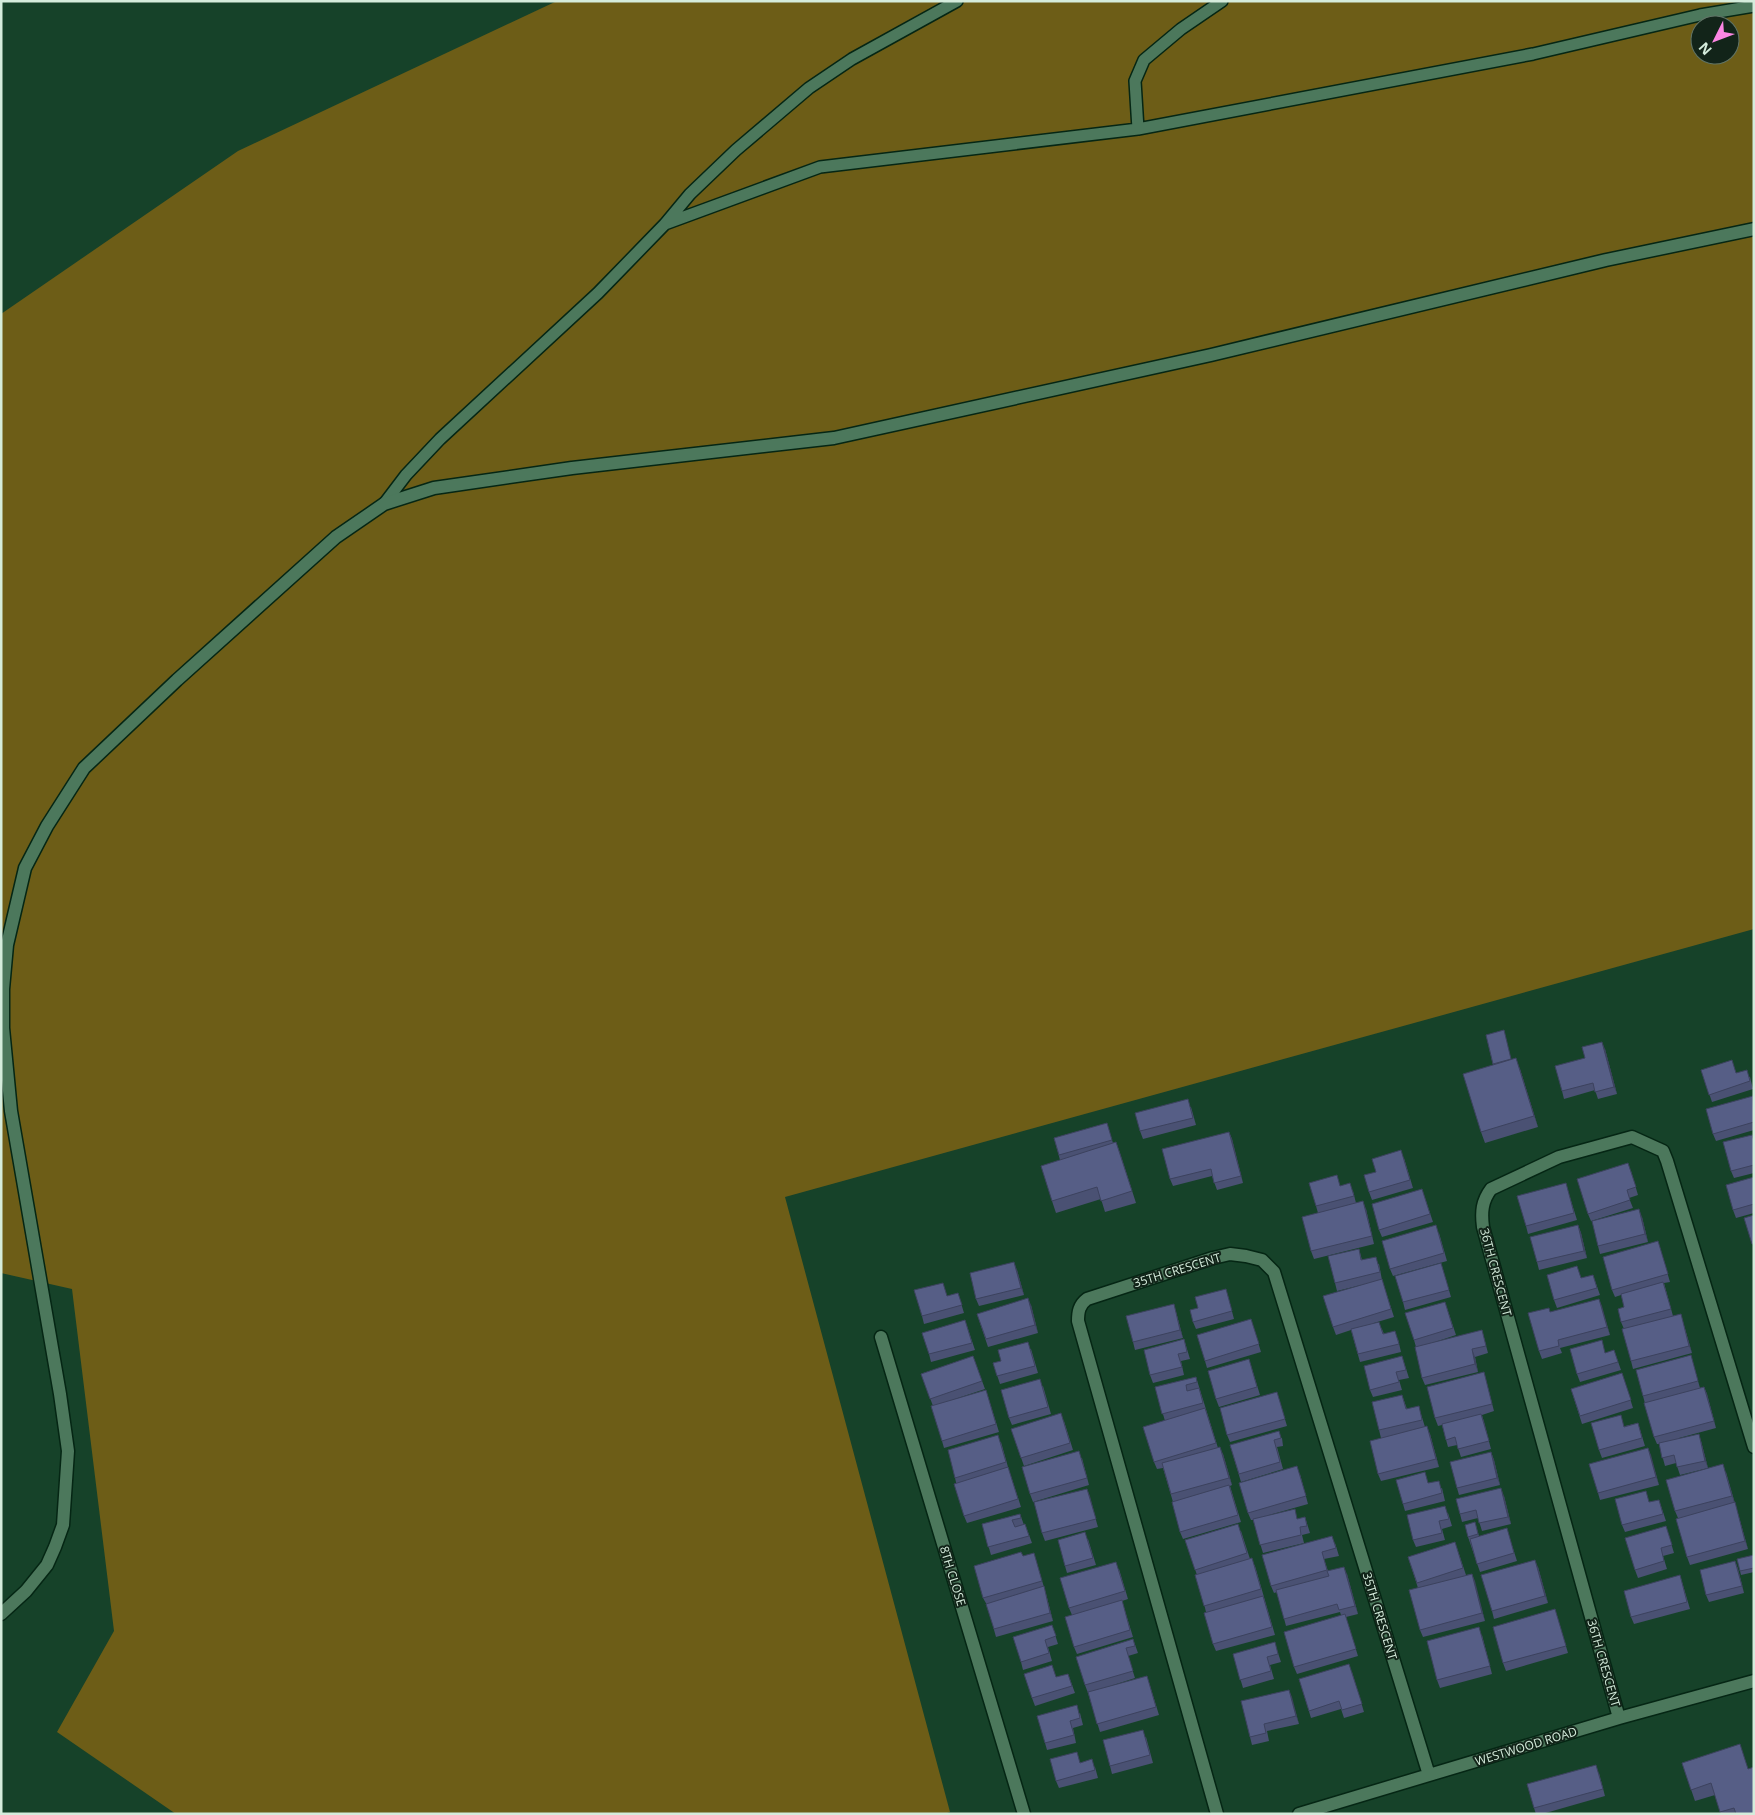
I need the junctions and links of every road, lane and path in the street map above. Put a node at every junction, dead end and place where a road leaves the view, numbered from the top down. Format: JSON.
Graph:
{"nodes":[{"id":1,"x":957,"y":1,"type":"edge"},
{"id":2,"x":1222,"y":1,"type":"edge"},
{"id":3,"x":1754,"y":6,"type":"edge"},
{"id":4,"x":1138,"y":129,"type":"junction"},
{"id":5,"x":665,"y":224,"type":"junction"},
{"id":6,"x":1754,"y":229,"type":"edge"},
{"id":7,"x":384,"y":504,"type":"junction"},
{"id":8,"x":881,"y":1337,"type":"dead end"},
{"id":9,"x":1754,"y":1447,"type":"edge"},
{"id":10,"x":1,"y":1614,"type":"edge"},
{"id":11,"x":1754,"y":1681,"type":"edge"},
{"id":12,"x":1619,"y":1718,"type":"junction"},
{"id":13,"x":1429,"y":1775,"type":"junction"},
{"id":14,"x":1303,"y":1813,"type":"edge"},
{"id":15,"x":1024,"y":1814,"type":"edge"},
{"id":16,"x":1217,"y":1814,"type":"edge"}],
"edges":[{"from":1,"to":5,"type":"lane"},
{"from":2,"to":4,"type":"lane"},
{"from":3,"to":4,"type":"lane"},
{"from":4,"to":5,"type":"lane"},
{"from":5,"to":7,"type":"lane"},
{"from":6,"to":7,"type":"street"},
{"from":7,"to":10,"type":"street"},
{"from":8,"to":15,"type":"street","name":"8TH CLOSE"},
{"from":9,"to":12,"type":"street","name":"36TH CRESCENT"},
{"from":11,"to":12,"type":"street","name":"WESTWOOD ROAD"},
{"from":12,"to":13,"type":"street","name":"WESTWOOD ROAD"},
{"from":13,"to":14,"type":"street","name":"WESTWOOD ROAD"},
{"from":13,"to":16,"type":"street","name":"35TH CRESCENT"}]}
